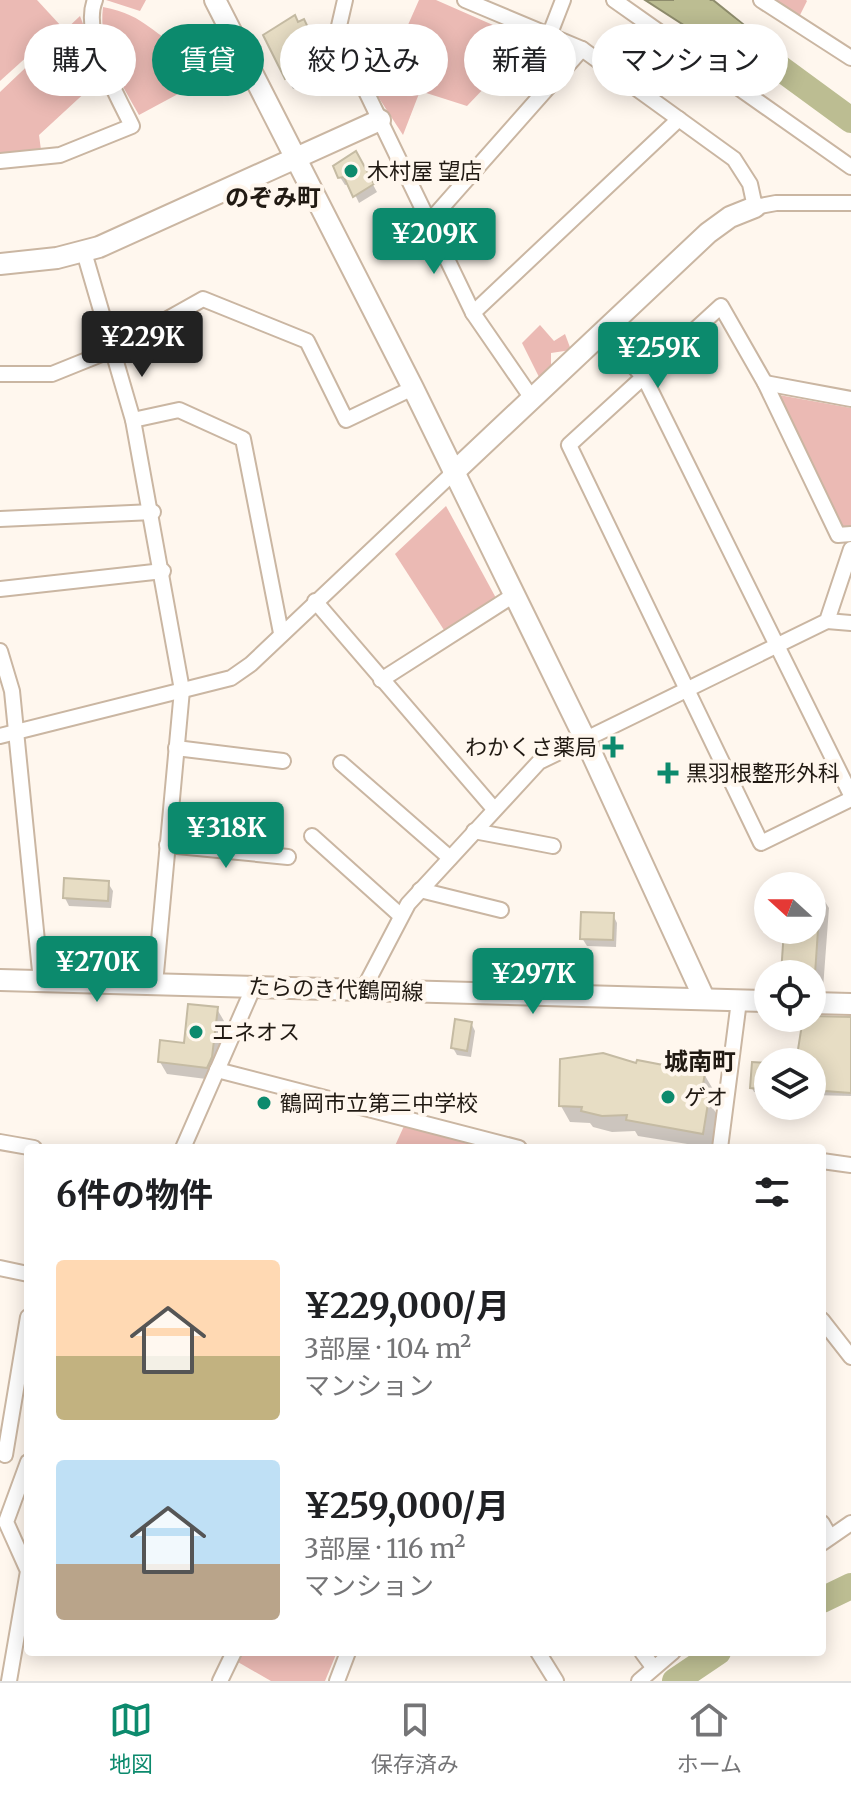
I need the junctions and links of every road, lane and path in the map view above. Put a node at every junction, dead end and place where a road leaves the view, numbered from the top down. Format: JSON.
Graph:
{"nodes":[{"id":1,"x":95,"y":0,"type":"edge"},
{"id":2,"x":215,"y":0,"type":"edge"},
{"id":3,"x":345,"y":0,"type":"edge"},
{"id":4,"x":465,"y":0,"type":"edge"},
{"id":5,"x":563,"y":0,"type":"edge"},
{"id":6,"x":614,"y":0,"type":"edge"},
{"id":7,"x":761,"y":0,"type":"edge"},
{"id":8,"x":521,"y":24,"type":"edge"},
{"id":9,"x":554,"y":24,"type":"edge"},
{"id":10,"x":576,"y":47,"type":"edge"},
{"id":11,"x":582,"y":49,"type":"junction"},
{"id":12,"x":851,"y":58,"type":"edge"},
{"id":13,"x":679,"y":119,"type":"junction"},
{"id":14,"x":380,"y":120,"type":"junction"},
{"id":15,"x":294,"y":156,"type":"junction"},
{"id":16,"x":0,"y":161,"type":"edge"},
{"id":17,"x":851,"y":167,"type":"edge"},
{"id":18,"x":851,"y":203,"type":"edge"},
{"id":19,"x":755,"y":207,"type":"junction"},
{"id":20,"x":429,"y":222,"type":"junction"},
{"id":21,"x":84,"y":252,"type":"junction"},
{"id":22,"x":0,"y":264,"type":"edge"},
{"id":23,"x":473,"y":313,"type":"junction"},
{"id":24,"x":600,"y":332,"type":"junction"},
{"id":25,"x":114,"y":349,"type":"junction"},
{"id":26,"x":0,"y":374,"type":"edge"},
{"id":27,"x":644,"y":377,"type":"junction"},
{"id":28,"x":765,"y":383,"type":"junction"},
{"id":29,"x":413,"y":388,"type":"junction"},
{"id":30,"x":531,"y":397,"type":"junction"},
{"id":31,"x":851,"y":399,"type":"edge"},
{"id":32,"x":133,"y":420,"type":"junction"},
{"id":33,"x":453,"y":473,"type":"junction"},
{"id":34,"x":153,"y":512,"type":"junction"},
{"id":35,"x":0,"y":519,"type":"edge"},
{"id":36,"x":851,"y":534,"type":"edge"},
{"id":37,"x":851,"y":549,"type":"edge"},
{"id":38,"x":163,"y":571,"type":"junction"},
{"id":39,"x":0,"y":589,"type":"edge"},
{"id":40,"x":514,"y":595,"type":"junction"},
{"id":41,"x":315,"y":601,"type":"junction"},
{"id":42,"x":827,"y":621,"type":"junction"},
{"id":43,"x":851,"y":623,"type":"edge"},
{"id":44,"x":281,"y":633,"type":"junction"},
{"id":45,"x":778,"y":643,"type":"junction"},
{"id":46,"x":0,"y":651,"type":"edge"},
{"id":47,"x":381,"y":680,"type":"junction"},
{"id":48,"x":687,"y":689,"type":"junction"},
{"id":49,"x":182,"y":690,"type":"junction"},
{"id":50,"x":7,"y":735,"type":"edge"},
{"id":51,"x":585,"y":739,"type":"junction"},
{"id":52,"x":176,"y":748,"type":"junction"},
{"id":53,"x":283,"y":761,"type":"dead end"},
{"id":54,"x":341,"y":763,"type":"dead end"},
{"id":55,"x":851,"y":797,"type":"edge"},
{"id":56,"x":494,"y":809,"type":"junction"},
{"id":57,"x":474,"y":831,"type":"junction"},
{"id":58,"x":312,"y":836,"type":"dead end"},
{"id":59,"x":167,"y":845,"type":"junction"},
{"id":60,"x":553,"y":846,"type":"dead end"},
{"id":61,"x":288,"y":857,"type":"dead end"},
{"id":62,"x":450,"y":858,"type":"junction"},
{"id":63,"x":420,"y":890,"type":"junction"},
{"id":64,"x":501,"y":910,"type":"dead end"},
{"id":65,"x":401,"y":916,"type":"junction"},
{"id":66,"x":0,"y":980,"type":"edge"},
{"id":67,"x":41,"y":981,"type":"junction"},
{"id":68,"x":155,"y":984,"type":"junction"},
{"id":69,"x":254,"y":986,"type":"junction"},
{"id":70,"x":363,"y":990,"type":"junction"},
{"id":71,"x":704,"y":998,"type":"junction"},
{"id":72,"x":739,"y":1001,"type":"junction"},
{"id":73,"x":754,"y":1001,"type":"edge"},
{"id":74,"x":826,"y":1003,"type":"edge"},
{"id":75,"x":851,"y":1004,"type":"edge"},
{"id":76,"x":217,"y":1070,"type":"junction"},
{"id":77,"x":0,"y":1142,"type":"edge"},
{"id":78,"x":185,"y":1144,"type":"edge"},
{"id":79,"x":504,"y":1144,"type":"edge"},
{"id":80,"x":721,"y":1144,"type":"edge"},
{"id":81,"x":24,"y":1146,"type":"edge"},
{"id":82,"x":826,"y":1162,"type":"edge"},
{"id":83,"x":851,"y":1165,"type":"edge"},
{"id":84,"x":0,"y":1268,"type":"edge"},
{"id":85,"x":24,"y":1273,"type":"edge"},
{"id":86,"x":826,"y":1325,"type":"edge"},
{"id":87,"x":851,"y":1357,"type":"edge"},
{"id":88,"x":24,"y":1359,"type":"edge"},
{"id":89,"x":2,"y":1455,"type":"edge"},
{"id":90,"x":24,"y":1461,"type":"edge"},
{"id":91,"x":24,"y":1473,"type":"edge"},
{"id":92,"x":851,"y":1523,"type":"edge"},
{"id":93,"x":826,"y":1540,"type":"edge"},
{"id":94,"x":24,"y":1562,"type":"edge"},
{"id":95,"x":24,"y":1594,"type":"edge"},
{"id":96,"x":232,"y":1656,"type":"edge"},
{"id":97,"x":346,"y":1656,"type":"edge"},
{"id":98,"x":540,"y":1656,"type":"edge"},
{"id":99,"x":645,"y":1656,"type":"edge"},
{"id":100,"x":668,"y":1656,"type":"edge"},
{"id":101,"x":653,"y":1667,"type":"junction"},
{"id":102,"x":9,"y":1681,"type":"edge"},
{"id":103,"x":220,"y":1681,"type":"edge"},
{"id":104,"x":337,"y":1681,"type":"edge"},
{"id":105,"x":556,"y":1681,"type":"edge"},
{"id":106,"x":639,"y":1681,"type":"edge"}],
"edges":[{"from":1,"to":16,"type":"street"},
{"from":2,"to":15,"type":"street"},
{"from":3,"to":14,"type":"street"},
{"from":4,"to":8,"type":"street"},
{"from":5,"to":9,"type":"street"},
{"from":6,"to":17,"type":"street"},
{"from":7,"to":12,"type":"street"},
{"from":10,"to":11,"type":"street"},
{"from":11,"to":13,"type":"street"},
{"from":11,"to":20,"type":"street"},
{"from":13,"to":19,"type":"street"},
{"from":13,"to":23,"type":"street"},
{"from":14,"to":15,"type":"street"},
{"from":14,"to":20,"type":"street"},
{"from":15,"to":21,"type":"street"},
{"from":15,"to":29,"type":"street"},
{"from":18,"to":19,"type":"street"},
{"from":19,"to":24,"type":"street"},
{"from":20,"to":23,"type":"street"},
{"from":21,"to":22,"type":"street"},
{"from":21,"to":25,"type":"street"},
{"from":23,"to":30,"type":"street"},
{"from":24,"to":27,"type":"street"},
{"from":24,"to":30,"type":"street"},
{"from":25,"to":26,"type":"street"},
{"from":25,"to":29,"type":"street"},
{"from":25,"to":32,"type":"street"},
{"from":27,"to":28,"type":"street"},
{"from":27,"to":45,"type":"street"},
{"from":27,"to":48,"type":"street"},
{"from":28,"to":31,"type":"street"},
{"from":28,"to":36,"type":"street"},
{"from":29,"to":33,"type":"street"},
{"from":30,"to":33,"type":"street"},
{"from":32,"to":34,"type":"street"},
{"from":32,"to":44,"type":"street"},
{"from":33,"to":40,"type":"street"},
{"from":33,"to":41,"type":"street"},
{"from":34,"to":35,"type":"street"},
{"from":34,"to":38,"type":"street"},
{"from":37,"to":42,"type":"street"},
{"from":38,"to":39,"type":"street"},
{"from":38,"to":49,"type":"street"},
{"from":40,"to":47,"type":"street"},
{"from":40,"to":51,"type":"street"},
{"from":41,"to":44,"type":"street"},
{"from":41,"to":47,"type":"street"},
{"from":42,"to":43,"type":"street"},
{"from":42,"to":45,"type":"street"},
{"from":44,"to":49,"type":"street"},
{"from":45,"to":48,"type":"street"},
{"from":45,"to":55,"type":"street"},
{"from":46,"to":50,"type":"street"},
{"from":47,"to":56,"type":"street"},
{"from":48,"to":51,"type":"street"},
{"from":48,"to":55,"type":"street"},
{"from":49,"to":50,"type":"street"},
{"from":49,"to":52,"type":"street"},
{"from":50,"to":67,"type":"street"},
{"from":51,"to":56,"type":"street"},
{"from":51,"to":71,"type":"street"},
{"from":52,"to":53,"type":"street"},
{"from":52,"to":59,"type":"street"},
{"from":54,"to":62,"type":"street"},
{"from":56,"to":57,"type":"street"},
{"from":57,"to":60,"type":"street"},
{"from":57,"to":62,"type":"street"},
{"from":58,"to":65,"type":"street"},
{"from":59,"to":61,"type":"street"},
{"from":59,"to":68,"type":"street"},
{"from":62,"to":63,"type":"street"},
{"from":63,"to":64,"type":"street"},
{"from":63,"to":65,"type":"street"},
{"from":65,"to":70,"type":"street"},
{"from":66,"to":67,"type":"street","name":"たらのき代鶴岡線"},
{"from":67,"to":68,"type":"street","name":"たらのき代鶴岡線"},
{"from":68,"to":69,"type":"street","name":"たらのき代鶴岡線"},
{"from":69,"to":70,"type":"street","name":"たらのき代鶴岡線"},
{"from":69,"to":76,"type":"street"},
{"from":70,"to":71,"type":"street","name":"たらのき代鶴岡線"},
{"from":71,"to":72,"type":"street","name":"たらのき代鶴岡線"},
{"from":72,"to":73,"type":"street","name":"たらのき代鶴岡線"},
{"from":72,"to":80,"type":"street"},
{"from":74,"to":75,"type":"street"},
{"from":76,"to":78,"type":"street"},
{"from":76,"to":79,"type":"street"},
{"from":77,"to":81,"type":"street"},
{"from":82,"to":83,"type":"street"},
{"from":84,"to":85,"type":"street"},
{"from":86,"to":87,"type":"street"},
{"from":88,"to":89,"type":"street"},
{"from":89,"to":90,"type":"street"},
{"from":91,"to":94,"type":"street"},
{"from":92,"to":93,"type":"street"},
{"from":95,"to":102,"type":"street"},
{"from":96,"to":103,"type":"street"},
{"from":97,"to":104,"type":"street"},
{"from":98,"to":105,"type":"street"},
{"from":99,"to":101,"type":"street"},
{"from":100,"to":101,"type":"street"},
{"from":101,"to":106,"type":"street"}]}
